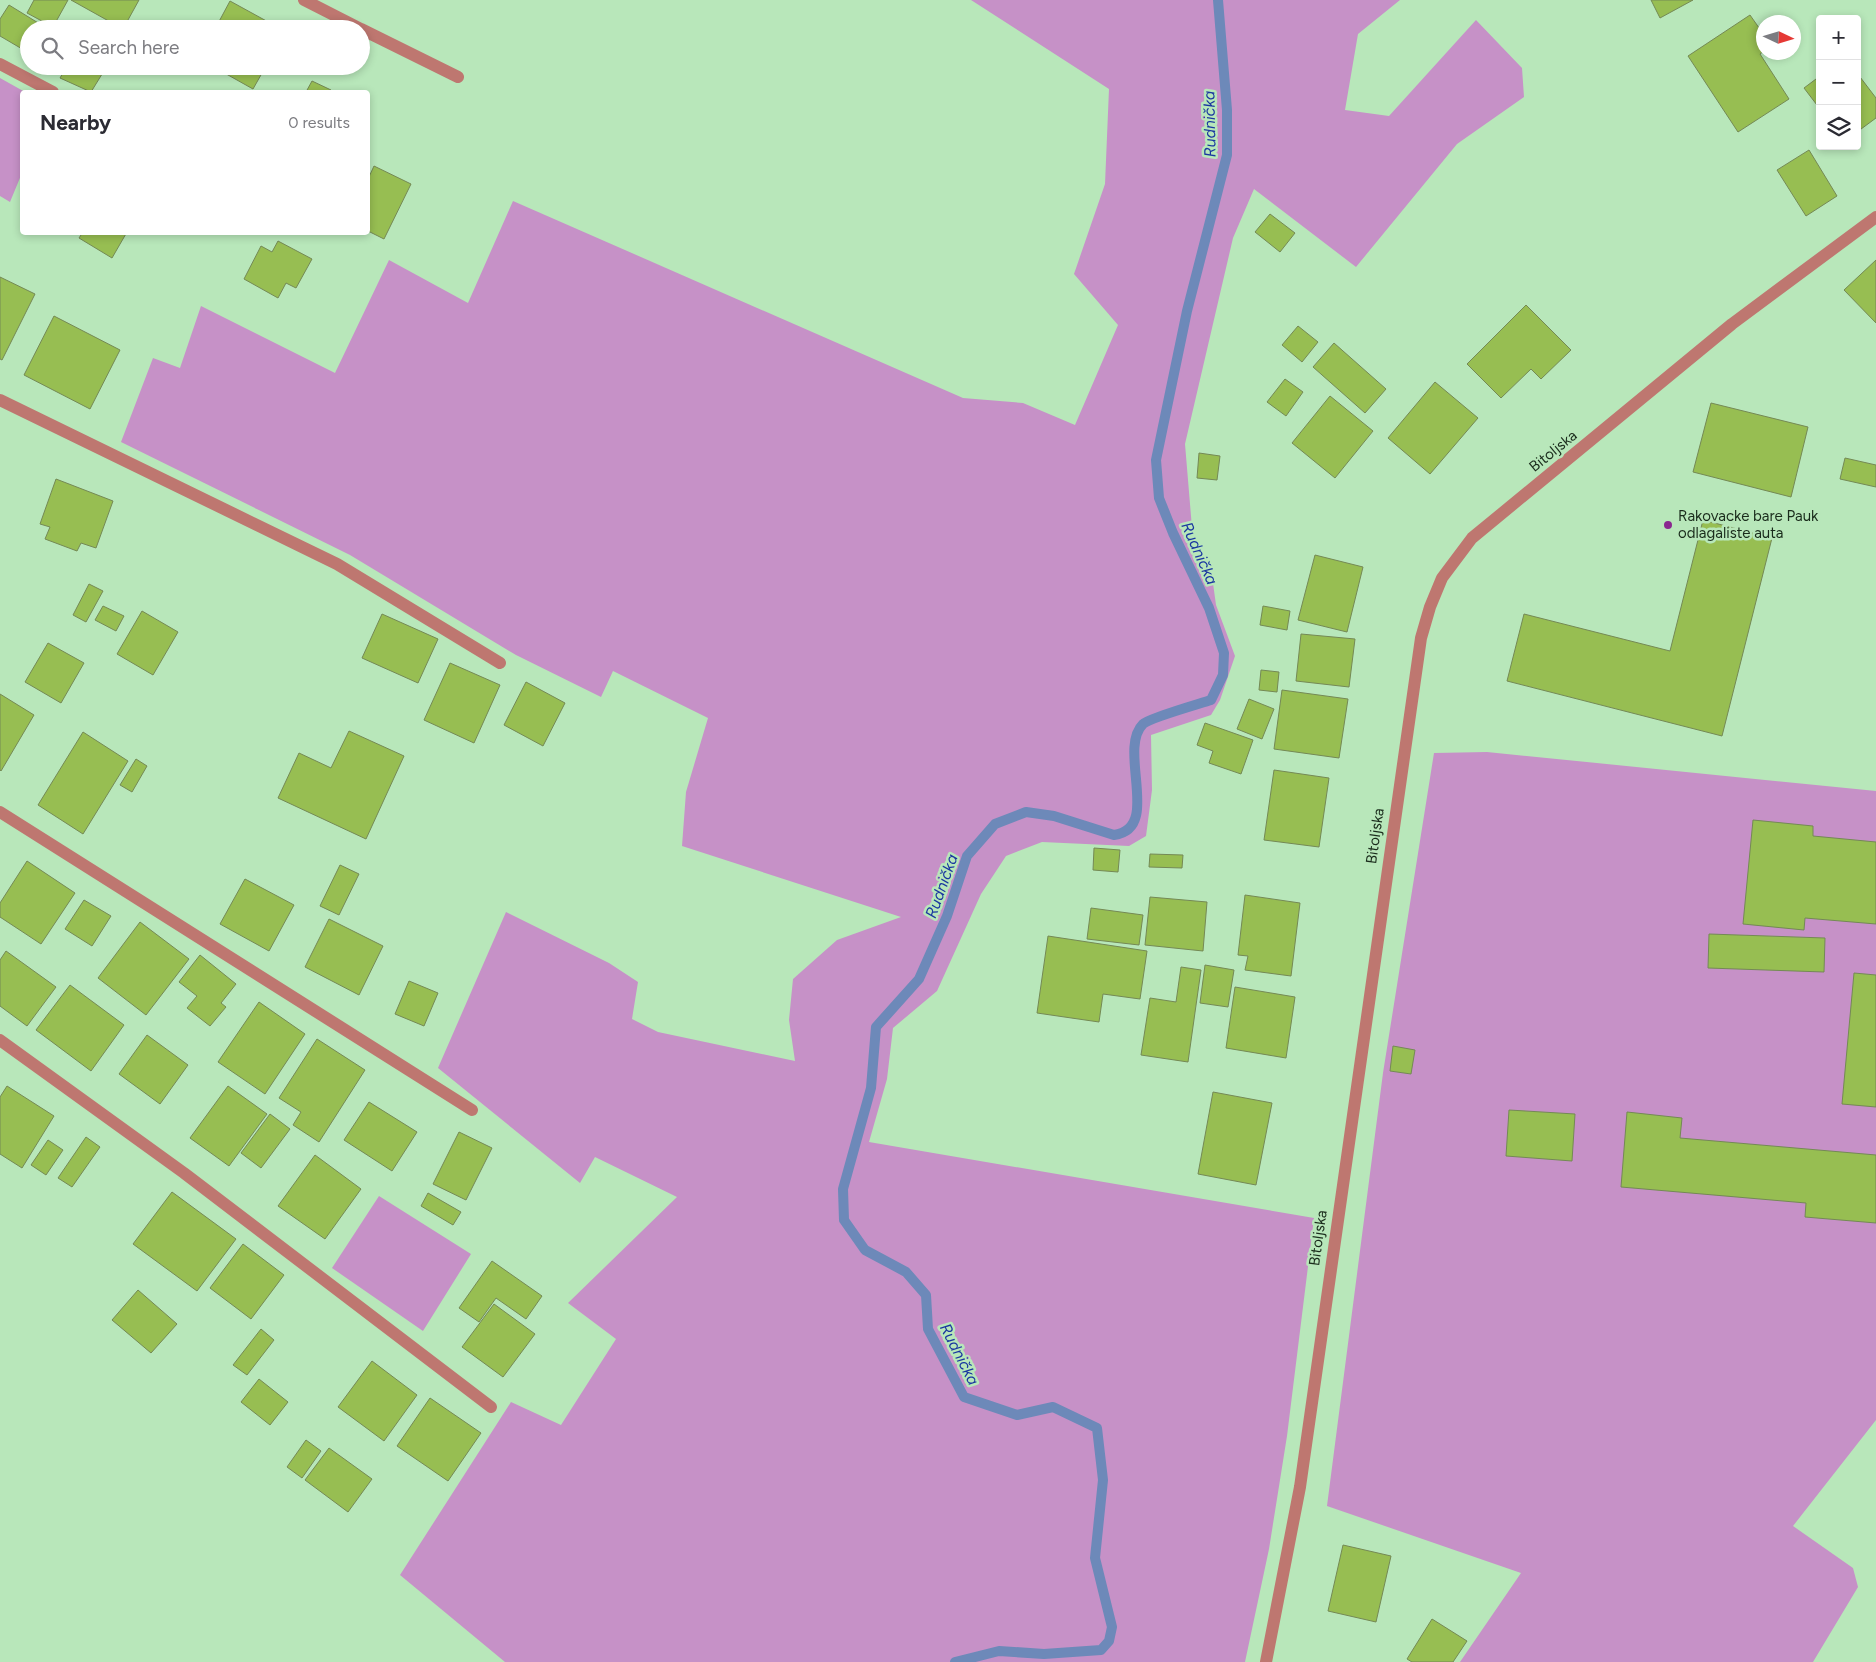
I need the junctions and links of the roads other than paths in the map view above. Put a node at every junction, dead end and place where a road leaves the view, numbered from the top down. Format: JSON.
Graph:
{"nodes":[{"id":1,"x":304,"y":0,"type":"edge"},
{"id":2,"x":343,"y":20,"type":"edge"},
{"id":3,"x":370,"y":33,"type":"edge"},
{"id":4,"x":0,"y":64,"type":"edge"},
{"id":5,"x":20,"y":75,"type":"edge"},
{"id":6,"x":21,"y":75,"type":"edge"},
{"id":7,"x":458,"y":77,"type":"dead end"},
{"id":8,"x":49,"y":90,"type":"edge"},
{"id":9,"x":1876,"y":217,"type":"edge"},
{"id":10,"x":0,"y":400,"type":"edge"},
{"id":11,"x":500,"y":663,"type":"dead end"},
{"id":12,"x":0,"y":812,"type":"edge"},
{"id":13,"x":0,"y":1040,"type":"edge"},
{"id":14,"x":472,"y":1110,"type":"dead end"},
{"id":15,"x":491,"y":1407,"type":"dead end"},
{"id":16,"x":1266,"y":1662,"type":"edge"}],
"edges":[{"from":1,"to":2,"type":"street"},
{"from":3,"to":7,"type":"street"},
{"from":4,"to":5,"type":"street"},
{"from":6,"to":8,"type":"street"},
{"from":9,"to":16,"type":"street","name":"Bitoljska"},
{"from":10,"to":11,"type":"street"},
{"from":12,"to":14,"type":"street"},
{"from":13,"to":15,"type":"street"}]}
